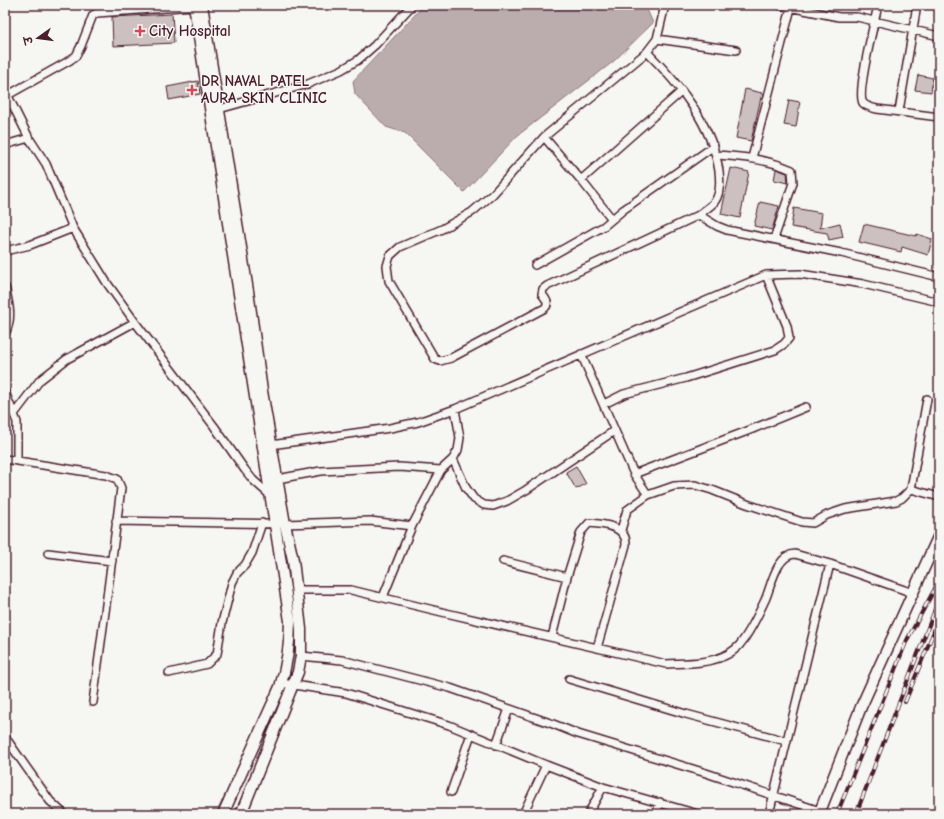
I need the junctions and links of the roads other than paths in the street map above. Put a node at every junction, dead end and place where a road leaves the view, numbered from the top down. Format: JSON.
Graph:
{"nodes":[{"id":1,"x":197,"y":5,"type":"edge"},
{"id":2,"x":412,"y":5,"type":"edge"},
{"id":3,"x":665,"y":5,"type":"edge"},
{"id":4,"x":778,"y":5,"type":"edge"},
{"id":5,"x":878,"y":5,"type":"edge"},
{"id":6,"x":917,"y":5,"type":"edge"},
{"id":7,"x":796,"y":7,"type":"edge"},
{"id":8,"x":875,"y":21,"type":"junction"},
{"id":9,"x":913,"y":31,"type":"junction"},
{"id":10,"x":939,"y":36,"type":"edge"},
{"id":11,"x":657,"y":39,"type":"junction"},
{"id":12,"x":736,"y":50,"type":"dead end"},
{"id":13,"x":647,"y":52,"type":"junction"},
{"id":14,"x":6,"y":92,"type":"edge"},
{"id":15,"x":682,"y":92,"type":"junction"},
{"id":16,"x":219,"y":109,"type":"junction"},
{"id":17,"x":898,"y":112,"type":"junction"},
{"id":18,"x":939,"y":117,"type":"edge"},
{"id":19,"x":544,"y":137,"type":"junction"},
{"id":20,"x":29,"y":138,"type":"junction"},
{"id":21,"x":5,"y":145,"type":"edge"},
{"id":22,"x":714,"y":146,"type":"junction"},
{"id":23,"x":717,"y":155,"type":"junction"},
{"id":24,"x":752,"y":158,"type":"junction"},
{"id":25,"x":581,"y":180,"type":"junction"},
{"id":26,"x":699,"y":215,"type":"junction"},
{"id":27,"x":612,"y":219,"type":"junction"},
{"id":28,"x":73,"y":228,"type":"junction"},
{"id":29,"x":774,"y":239,"type":"junction"},
{"id":30,"x":5,"y":251,"type":"edge"},
{"id":31,"x":535,"y":265,"type":"dead end"},
{"id":32,"x":766,"y":275,"type":"junction"},
{"id":33,"x":939,"y":277,"type":"edge"},
{"id":34,"x":5,"y":287,"type":"edge"},
{"id":35,"x":939,"y":302,"type":"edge"},
{"id":36,"x":135,"y":322,"type":"junction"},
{"id":37,"x":5,"y":334,"type":"edge"},
{"id":38,"x":582,"y":354,"type":"junction"},
{"id":39,"x":5,"y":392,"type":"edge"},
{"id":40,"x":927,"y":399,"type":"dead end"},
{"id":41,"x":604,"y":404,"type":"junction"},
{"id":42,"x":806,"y":407,"type":"dead end"},
{"id":43,"x":455,"y":409,"type":"junction"},
{"id":44,"x":14,"y":414,"type":"junction"},
{"id":45,"x":614,"y":431,"type":"junction"},
{"id":46,"x":271,"y":445,"type":"junction"},
{"id":47,"x":5,"y":459,"type":"edge"},
{"id":48,"x":453,"y":459,"type":"junction"},
{"id":49,"x":17,"y":461,"type":"junction"},
{"id":50,"x":441,"y":470,"type":"junction"},
{"id":51,"x":634,"y":474,"type":"junction"},
{"id":52,"x":277,"y":479,"type":"junction"},
{"id":53,"x":911,"y":489,"type":"junction"},
{"id":54,"x":648,"y":495,"type":"junction"},
{"id":55,"x":271,"y":496,"type":"junction"},
{"id":56,"x":939,"y":497,"type":"edge"},
{"id":57,"x":116,"y":521,"type":"junction"},
{"id":58,"x":262,"y":524,"type":"junction"},
{"id":59,"x":280,"y":524,"type":"junction"},
{"id":60,"x":412,"y":526,"type":"junction"},
{"id":61,"x":621,"y":530,"type":"junction"},
{"id":62,"x":939,"y":535,"type":"edge"},
{"id":63,"x":48,"y":552,"type":"dead end"},
{"id":64,"x":112,"y":561,"type":"junction"},
{"id":65,"x":502,"y":561,"type":"dead end"},
{"id":66,"x":830,"y":564,"type":"junction"},
{"id":67,"x":567,"y":577,"type":"junction"},
{"id":68,"x":297,"y":590,"type":"junction"},
{"id":69,"x":913,"y":593,"type":"junction"},
{"id":70,"x":383,"y":597,"type":"junction"},
{"id":71,"x":552,"y":638,"type":"junction"},
{"id":72,"x":597,"y":648,"type":"junction"},
{"id":73,"x":301,"y":656,"type":"junction"},
{"id":74,"x":170,"y":673,"type":"dead end"},
{"id":75,"x":569,"y":679,"type":"dead end"},
{"id":76,"x":281,"y":683,"type":"junction"},
{"id":77,"x":293,"y":684,"type":"junction"},
{"id":78,"x":93,"y":702,"type":"dead end"},
{"id":79,"x":509,"y":709,"type":"junction"},
{"id":80,"x":471,"y":734,"type":"junction"},
{"id":81,"x":5,"y":737,"type":"edge"},
{"id":82,"x":786,"y":741,"type":"junction"},
{"id":83,"x":496,"y":744,"type":"junction"},
{"id":84,"x":546,"y":765,"type":"junction"},
{"id":85,"x":603,"y":787,"type":"junction"},
{"id":86,"x":451,"y":792,"type":"dead end"},
{"id":87,"x":773,"y":795,"type":"junction"},
{"id":88,"x":660,"y":802,"type":"junction"},
{"id":89,"x":227,"y":812,"type":"edge"},
{"id":90,"x":820,"y":813,"type":"edge"},
{"id":91,"x":64,"y":814,"type":"edge"},
{"id":92,"x":241,"y":814,"type":"edge"},
{"id":93,"x":523,"y":814,"type":"edge"},
{"id":94,"x":588,"y":814,"type":"edge"},
{"id":95,"x":656,"y":814,"type":"edge"},
{"id":96,"x":698,"y":814,"type":"edge"},
{"id":97,"x":769,"y":814,"type":"edge"}],
"edges":[{"from":1,"to":14,"type":"street"},
{"from":1,"to":16,"type":"main road"},
{"from":1,"to":55,"type":"main road"},
{"from":2,"to":16,"type":"street"},
{"from":3,"to":11,"type":"street"},
{"from":4,"to":7,"type":"street"},
{"from":5,"to":8,"type":"street"},
{"from":6,"to":9,"type":"street"},
{"from":7,"to":8,"type":"street"},
{"from":7,"to":24,"type":"street"},
{"from":8,"to":9,"type":"street"},
{"from":8,"to":17,"type":"street"},
{"from":9,"to":10,"type":"street"},
{"from":9,"to":17,"type":"street"},
{"from":11,"to":12,"type":"street"},
{"from":11,"to":13,"type":"street"},
{"from":13,"to":15,"type":"street"},
{"from":13,"to":19,"type":"street"},
{"from":14,"to":20,"type":"street"},
{"from":15,"to":22,"type":"street"},
{"from":15,"to":25,"type":"street"},
{"from":16,"to":46,"type":"main road"},
{"from":17,"to":18,"type":"street"},
{"from":19,"to":25,"type":"street"},
{"from":19,"to":26,"type":"street"},
{"from":20,"to":21,"type":"street"},
{"from":20,"to":28,"type":"street"},
{"from":22,"to":23,"type":"street"},
{"from":22,"to":27,"type":"street"},
{"from":23,"to":24,"type":"street"},
{"from":23,"to":26,"type":"street"},
{"from":24,"to":29,"type":"street"},
{"from":25,"to":27,"type":"street"},
{"from":26,"to":29,"type":"street"},
{"from":27,"to":31,"type":"street"},
{"from":28,"to":30,"type":"street"},
{"from":28,"to":36,"type":"street"},
{"from":29,"to":33,"type":"street"},
{"from":32,"to":35,"type":"street"},
{"from":32,"to":38,"type":"street"},
{"from":32,"to":41,"type":"street"},
{"from":34,"to":37,"type":"street"},
{"from":36,"to":44,"type":"street"},
{"from":36,"to":55,"type":"street"},
{"from":38,"to":41,"type":"street"},
{"from":38,"to":43,"type":"street"},
{"from":39,"to":44,"type":"street"},
{"from":40,"to":53,"type":"street"},
{"from":41,"to":45,"type":"street"},
{"from":42,"to":51,"type":"street"},
{"from":43,"to":46,"type":"street"},
{"from":43,"to":48,"type":"street"},
{"from":44,"to":49,"type":"street"},
{"from":45,"to":48,"type":"street"},
{"from":45,"to":51,"type":"street"},
{"from":46,"to":52,"type":"main road"},
{"from":47,"to":49,"type":"street"},
{"from":48,"to":50,"type":"street"},
{"from":49,"to":57,"type":"street"},
{"from":50,"to":52,"type":"street"},
{"from":50,"to":60,"type":"street"},
{"from":51,"to":54,"type":"street"},
{"from":52,"to":59,"type":"main road"},
{"from":53,"to":54,"type":"street"},
{"from":53,"to":56,"type":"street"},
{"from":54,"to":61,"type":"street"},
{"from":55,"to":59,"type":"main road"},
{"from":57,"to":58,"type":"street"},
{"from":57,"to":64,"type":"street"},
{"from":58,"to":59,"type":"street"},
{"from":58,"to":74,"type":"street"},
{"from":59,"to":60,"type":"street"},
{"from":59,"to":68,"type":"main road"},
{"from":59,"to":76,"type":"main road"},
{"from":60,"to":70,"type":"street"},
{"from":61,"to":67,"type":"street"},
{"from":61,"to":72,"type":"street"},
{"from":62,"to":69,"type":"main road"},
{"from":63,"to":64,"type":"street"},
{"from":64,"to":78,"type":"street"},
{"from":65,"to":67,"type":"street"},
{"from":66,"to":69,"type":"street"},
{"from":66,"to":72,"type":"street"},
{"from":66,"to":82,"type":"street"},
{"from":67,"to":71,"type":"street"},
{"from":68,"to":70,"type":"street"},
{"from":68,"to":73,"type":"main road"},
{"from":69,"to":90,"type":"main road"},
{"from":70,"to":71,"type":"street"},
{"from":71,"to":72,"type":"street"},
{"from":73,"to":77,"type":"main road"},
{"from":73,"to":79,"type":"street"},
{"from":75,"to":82,"type":"street"},
{"from":76,"to":77,"type":"street"},
{"from":76,"to":89,"type":"main road"},
{"from":77,"to":80,"type":"street"},
{"from":77,"to":92,"type":"main road"},
{"from":79,"to":83,"type":"street"},
{"from":79,"to":87,"type":"street"},
{"from":80,"to":83,"type":"street"},
{"from":80,"to":86,"type":"street"},
{"from":81,"to":91,"type":"street"},
{"from":82,"to":87,"type":"street"},
{"from":83,"to":84,"type":"street"},
{"from":84,"to":85,"type":"street"},
{"from":84,"to":93,"type":"street"},
{"from":85,"to":88,"type":"street"},
{"from":85,"to":94,"type":"street"},
{"from":87,"to":90,"type":"street"},
{"from":87,"to":97,"type":"street"},
{"from":88,"to":95,"type":"street"},
{"from":88,"to":96,"type":"street"}]}
